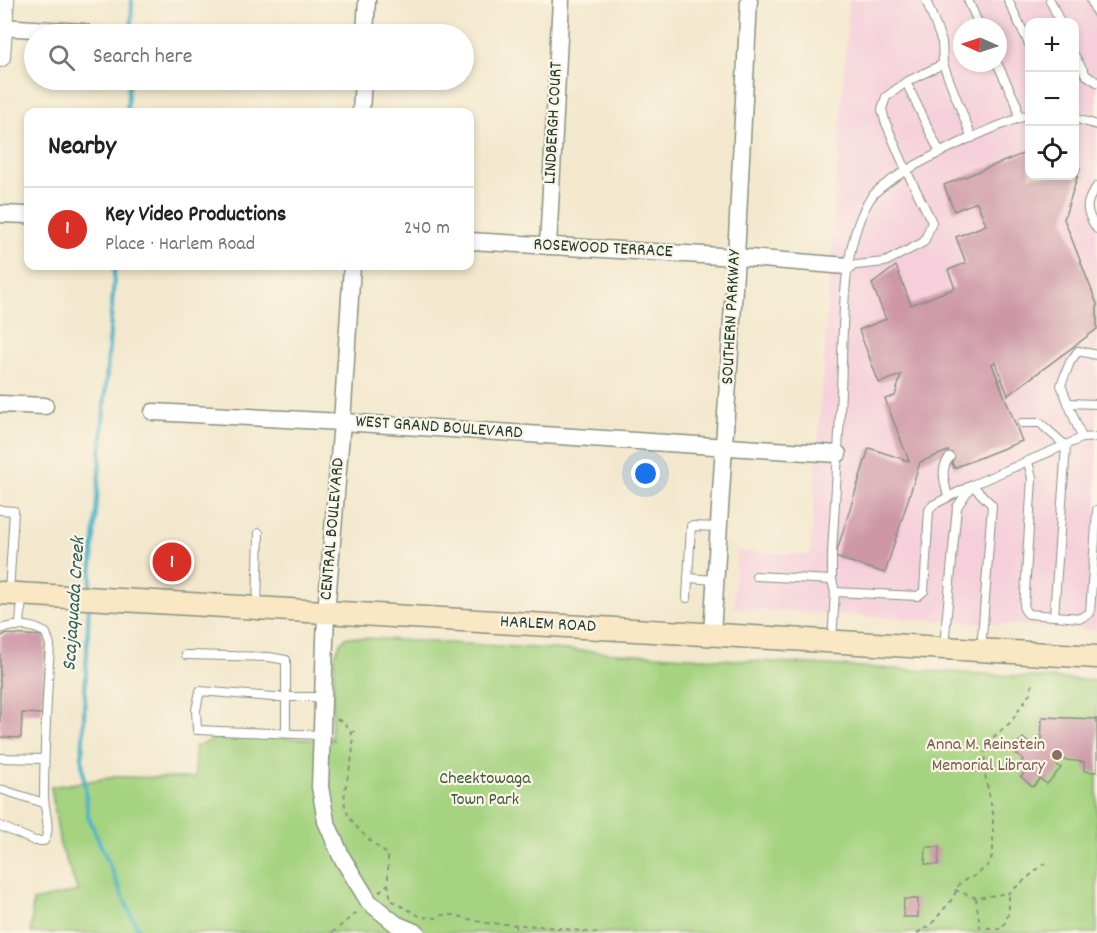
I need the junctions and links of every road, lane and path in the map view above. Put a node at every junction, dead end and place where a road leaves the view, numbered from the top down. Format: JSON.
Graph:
{"nodes":[{"id":1,"x":4,"y":0,"type":"edge"},
{"id":2,"x":367,"y":0,"type":"edge"},
{"id":3,"x":561,"y":0,"type":"edge"},
{"id":4,"x":749,"y":0,"type":"edge"},
{"id":5,"x":926,"y":0,"type":"edge"},
{"id":6,"x":968,"y":0,"type":"edge"},
{"id":7,"x":1008,"y":0,"type":"edge"},
{"id":8,"x":1050,"y":0,"type":"edge"},
{"id":9,"x":1091,"y":0,"type":"edge"},
{"id":10,"x":1097,"y":14,"type":"edge"},
{"id":11,"x":976,"y":18,"type":"edge"},
{"id":12,"x":1058,"y":18,"type":"edge"},
{"id":13,"x":366,"y":24,"type":"edge"},
{"id":14,"x":1,"y":27,"type":"edge"},
{"id":15,"x":24,"y":28,"type":"edge"},
{"id":16,"x":1025,"y":37,"type":"edge"},
{"id":17,"x":0,"y":57,"type":"edge"},
{"id":18,"x":1079,"y":63,"type":"edge"},
{"id":19,"x":943,"y":64,"type":"junction"},
{"id":20,"x":1001,"y":72,"type":"edge"},
{"id":21,"x":906,"y":81,"type":"junction"},
{"id":22,"x":1097,"y":82,"type":"edge"},
{"id":23,"x":362,"y":90,"type":"edge"},
{"id":24,"x":361,"y":108,"type":"edge"},
{"id":25,"x":1025,"y":116,"type":"edge"},
{"id":26,"x":1018,"y":118,"type":"junction"},
{"id":27,"x":1079,"y":119,"type":"edge"},
{"id":28,"x":1097,"y":124,"type":"edge"},
{"id":29,"x":972,"y":138,"type":"junction"},
{"id":30,"x":940,"y":153,"type":"junction"},
{"id":31,"x":906,"y":170,"type":"junction"},
{"id":32,"x":1097,"y":186,"type":"edge"},
{"id":33,"x":0,"y":214,"type":"edge"},
{"id":34,"x":24,"y":215,"type":"edge"},
{"id":35,"x":1097,"y":229,"type":"edge"},
{"id":36,"x":474,"y":241,"type":"edge"},
{"id":37,"x":548,"y":246,"type":"junction"},
{"id":38,"x":736,"y":257,"type":"junction"},
{"id":39,"x":847,"y":266,"type":"junction"},
{"id":40,"x":352,"y":270,"type":"edge"},
{"id":41,"x":1097,"y":355,"type":"edge"},
{"id":42,"x":1068,"y":403,"type":"junction"},
{"id":43,"x":0,"y":404,"type":"edge"},
{"id":44,"x":1097,"y":405,"type":"edge"},
{"id":45,"x":45,"y":406,"type":"dead end"},
{"id":46,"x":153,"y":412,"type":"dead end"},
{"id":47,"x":342,"y":422,"type":"junction"},
{"id":48,"x":1022,"y":423,"type":"dead end"},
{"id":49,"x":1097,"y":437,"type":"edge"},
{"id":50,"x":1082,"y":438,"type":"junction"},
{"id":51,"x":724,"y":446,"type":"junction"},
{"id":52,"x":1066,"y":446,"type":"junction"},
{"id":53,"x":838,"y":454,"type":"junction"},
{"id":54,"x":950,"y":457,"type":"dead end"},
{"id":55,"x":1028,"y":462,"type":"junction"},
{"id":56,"x":972,"y":485,"type":"junction"},
{"id":57,"x":948,"y":498,"type":"junction"},
{"id":58,"x":0,"y":510,"type":"edge"},
{"id":59,"x":1097,"y":510,"type":"edge"},
{"id":60,"x":719,"y":527,"type":"junction"},
{"id":61,"x":259,"y":533,"type":"dead end"},
{"id":62,"x":756,"y":576,"type":"dead end"},
{"id":63,"x":688,"y":578,"type":"junction"},
{"id":64,"x":832,"y":579,"type":"junction"},
{"id":65,"x":716,"y":580,"type":"junction"},
{"id":66,"x":835,"y":592,"type":"junction"},
{"id":67,"x":10,"y":594,"type":"edge"},
{"id":68,"x":687,"y":598,"type":"dead end"},
{"id":69,"x":257,"y":609,"type":"junction"},
{"id":70,"x":326,"y":614,"type":"junction"},
{"id":71,"x":1054,"y":616,"type":"junction"},
{"id":72,"x":20,"y":625,"type":"junction"},
{"id":73,"x":0,"y":629,"type":"edge"},
{"id":74,"x":712,"y":634,"type":"junction"},
{"id":75,"x":832,"y":642,"type":"junction"},
{"id":76,"x":944,"y":649,"type":"junction"},
{"id":77,"x":980,"y":652,"type":"junction"},
{"id":78,"x":186,"y":655,"type":"dead end"},
{"id":79,"x":1097,"y":657,"type":"edge"},
{"id":80,"x":1033,"y":682,"type":"dead end"},
{"id":81,"x":287,"y":697,"type":"junction"},
{"id":82,"x":322,"y":698,"type":"junction"},
{"id":83,"x":322,"y":717,"type":"junction"},
{"id":84,"x":358,"y":728,"type":"dead end"},
{"id":85,"x":286,"y":733,"type":"junction"},
{"id":86,"x":351,"y":734,"type":"junction"},
{"id":87,"x":321,"y":735,"type":"junction"},
{"id":88,"x":0,"y":758,"type":"edge"},
{"id":89,"x":44,"y":759,"type":"junction"},
{"id":90,"x":0,"y":789,"type":"edge"},
{"id":91,"x":44,"y":803,"type":"junction"},
{"id":92,"x":0,"y":826,"type":"edge"},
{"id":93,"x":1045,"y":863,"type":"dead end"},
{"id":94,"x":955,"y":890,"type":"junction"},
{"id":95,"x":1009,"y":893,"type":"junction"},
{"id":96,"x":976,"y":898,"type":"junction"},
{"id":97,"x":516,"y":924,"type":"junction"},
{"id":98,"x":395,"y":928,"type":"edge"},
{"id":99,"x":417,"y":933,"type":"edge"},
{"id":100,"x":516,"y":933,"type":"edge"},
{"id":101,"x":597,"y":933,"type":"edge"},
{"id":102,"x":917,"y":933,"type":"edge"}],
"edges":[{"from":1,"to":14,"type":"street"},
{"from":2,"to":13,"type":"street"},
{"from":3,"to":37,"type":"street","name":"LINDBERGH COURT"},
{"from":4,"to":38,"type":"street","name":"SOUTHERN PARKWAY"},
{"from":5,"to":19,"type":"lane"},
{"from":6,"to":11,"type":"lane"},
{"from":7,"to":16,"type":"lane"},
{"from":8,"to":12,"type":"lane"},
{"from":9,"to":10,"type":"lane"},
{"from":14,"to":15,"type":"street"},
{"from":14,"to":17,"type":"street"},
{"from":18,"to":22,"type":"lane"},
{"from":19,"to":21,"type":"lane"},
{"from":19,"to":29,"type":"lane"},
{"from":20,"to":26,"type":"lane"},
{"from":21,"to":30,"type":"lane"},
{"from":21,"to":31,"type":"lane"},
{"from":23,"to":24,"type":"street"},
{"from":25,"to":26,"type":"lane"},
{"from":26,"to":29,"type":"lane"},
{"from":27,"to":28,"type":"lane"},
{"from":29,"to":30,"type":"lane"},
{"from":30,"to":31,"type":"lane"},
{"from":31,"to":39,"type":"lane"},
{"from":31,"to":39,"type":"lane"},
{"from":32,"to":35,"type":"lane"},
{"from":33,"to":34,"type":"street"},
{"from":36,"to":37,"type":"street","name":"ROSEWOOD TERRACE"},
{"from":37,"to":38,"type":"street","name":"ROSEWOOD TERRACE"},
{"from":38,"to":39,"type":"street","name":"ROSEWOOD TERRACE"},
{"from":38,"to":51,"type":"street","name":"SOUTHERN PARKWAY"},
{"from":39,"to":53,"type":"lane"},
{"from":40,"to":47,"type":"street","name":"CENTRAL BOULEVARD"},
{"from":41,"to":42,"type":"lane"},
{"from":42,"to":44,"type":"lane"},
{"from":42,"to":50,"type":"lane"},
{"from":43,"to":45,"type":"street"},
{"from":46,"to":47,"type":"street","name":"WEST GRAND BOULEVARD"},
{"from":47,"to":51,"type":"street","name":"WEST GRAND BOULEVARD"},
{"from":47,"to":70,"type":"street","name":"CENTRAL BOULEVARD"},
{"from":48,"to":52,"type":"lane"},
{"from":49,"to":50,"type":"lane"},
{"from":50,"to":52,"type":"lane"},
{"from":51,"to":53,"type":"street","name":"WEST GRAND BOULEVARD"},
{"from":51,"to":60,"type":"street","name":"SOUTHERN PARKWAY"},
{"from":52,"to":55,"type":"lane"},
{"from":52,"to":71,"type":"lane"},
{"from":53,"to":64,"type":"lane"},
{"from":54,"to":57,"type":"lane"},
{"from":55,"to":56,"type":"lane"},
{"from":55,"to":71,"type":"lane"},
{"from":56,"to":57,"type":"lane"},
{"from":56,"to":76,"type":"lane"},
{"from":56,"to":77,"type":"lane"},
{"from":57,"to":66,"type":"lane"},
{"from":58,"to":67,"type":"lane"},
{"from":59,"to":71,"type":"lane"},
{"from":60,"to":63,"type":"lane"},
{"from":60,"to":65,"type":"street","name":"SOUTHERN PARKWAY"},
{"from":61,"to":69,"type":"lane"},
{"from":62,"to":64,"type":"lane"},
{"from":63,"to":65,"type":"lane"},
{"from":63,"to":68,"type":"lane"},
{"from":64,"to":66,"type":"lane"},
{"from":65,"to":74,"type":"street","name":"SOUTHERN PARKWAY"},
{"from":66,"to":75,"type":"lane"},
{"from":67,"to":69,"type":"main road","name":"HARLEM ROAD"},
{"from":67,"to":72,"type":"lane"},
{"from":69,"to":70,"type":"main road","name":"HARLEM ROAD"},
{"from":70,"to":74,"type":"main road","name":"HARLEM ROAD"},
{"from":70,"to":82,"type":"street","name":"CENTRAL BOULEVARD"},
{"from":72,"to":73,"type":"lane"},
{"from":72,"to":89,"type":"lane"},
{"from":74,"to":75,"type":"main road","name":"HARLEM ROAD"},
{"from":75,"to":76,"type":"main road","name":"HARLEM ROAD"},
{"from":76,"to":77,"type":"main road","name":"HARLEM ROAD"},
{"from":77,"to":79,"type":"main road","name":"HARLEM ROAD"},
{"from":78,"to":81,"type":"lane"},
{"from":80,"to":94,"type":"path"},
{"from":81,"to":82,"type":"lane"},
{"from":81,"to":85,"type":"lane"},
{"from":81,"to":85,"type":"lane"},
{"from":82,"to":83,"type":"street","name":"CENTRAL BOULEVARD"},
{"from":83,"to":86,"type":"path"},
{"from":83,"to":87,"type":"street","name":"CENTRAL BOULEVARD"},
{"from":84,"to":86,"type":"path"},
{"from":85,"to":87,"type":"lane"},
{"from":86,"to":97,"type":"path"},
{"from":87,"to":98,"type":"street","name":"CENTRAL BOULEVARD"},
{"from":88,"to":89,"type":"lane"},
{"from":89,"to":91,"type":"lane"},
{"from":90,"to":91,"type":"lane"},
{"from":91,"to":92,"type":"lane"},
{"from":93,"to":95,"type":"path"},
{"from":94,"to":96,"type":"path"},
{"from":94,"to":102,"type":"path"},
{"from":95,"to":96,"type":"path"},
{"from":95,"to":96,"type":"path"},
{"from":97,"to":100,"type":"path"},
{"from":97,"to":101,"type":"path"},
{"from":98,"to":99,"type":"street","name":"CENTRAL BOULEVARD"}]}
